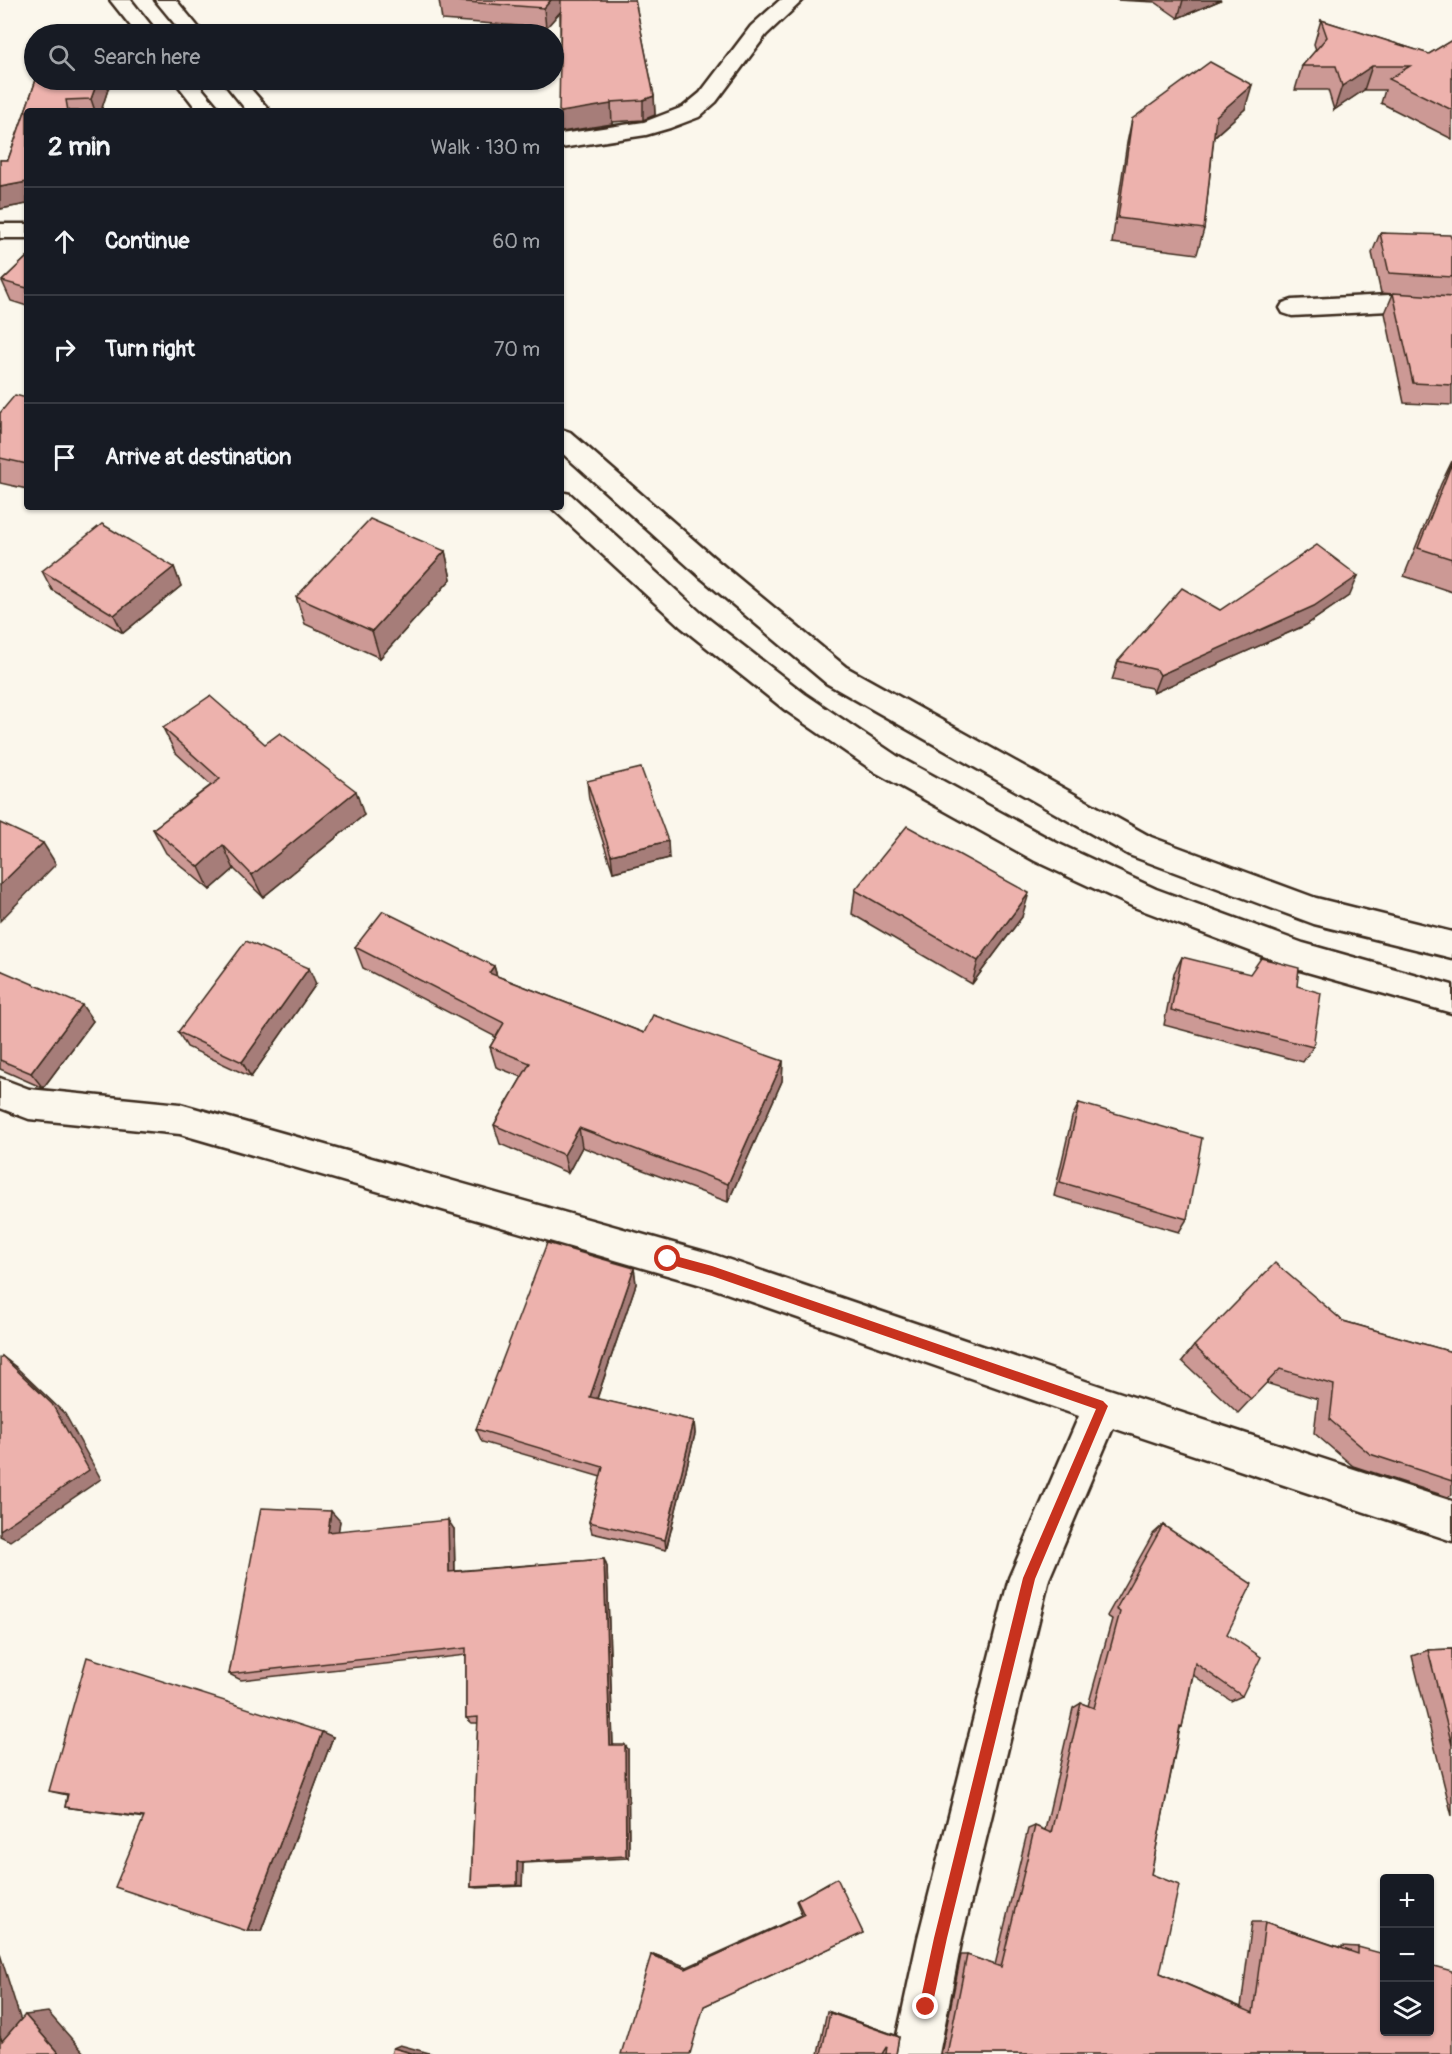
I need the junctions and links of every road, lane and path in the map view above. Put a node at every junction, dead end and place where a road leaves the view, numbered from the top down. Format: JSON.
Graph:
{"nodes":[{"id":1,"x":120,"y":0,"type":"edge"},
{"id":2,"x":165,"y":0,"type":"edge"},
{"id":3,"x":793,"y":0,"type":"edge"},
{"id":4,"x":140,"y":24,"type":"edge"},
{"id":5,"x":185,"y":24,"type":"edge"},
{"id":6,"x":192,"y":90,"type":"edge"},
{"id":7,"x":241,"y":90,"type":"edge"},
{"id":8,"x":207,"y":108,"type":"edge"},
{"id":9,"x":256,"y":108,"type":"edge"},
{"id":10,"x":564,"y":141,"type":"edge"},
{"id":11,"x":0,"y":231,"type":"edge"},
{"id":12,"x":24,"y":231,"type":"edge"},
{"id":13,"x":1292,"y":308,"type":"dead end"},
{"id":14,"x":1452,"y":308,"type":"edge"},
{"id":15,"x":564,"y":441,"type":"edge"},
{"id":16,"x":564,"y":504,"type":"edge"},
{"id":17,"x":1452,"y":945,"type":"edge"},
{"id":18,"x":1452,"y":999,"type":"edge"},
{"id":19,"x":10,"y":1105,"type":"edge"},
{"id":20,"x":1103,"y":1406,"type":"junction"},
{"id":21,"x":1452,"y":1521,"type":"edge"},
{"id":22,"x":916,"y":2054,"type":"edge"}],
"edges":[{"from":1,"to":4,"type":"street"},
{"from":2,"to":5,"type":"street"},
{"from":3,"to":10,"type":"street"},
{"from":6,"to":8,"type":"street"},
{"from":7,"to":9,"type":"street"},
{"from":11,"to":12,"type":"street"},
{"from":13,"to":14,"type":"street"},
{"from":15,"to":17,"type":"street"},
{"from":16,"to":18,"type":"street"},
{"from":19,"to":20,"type":"street"},
{"from":20,"to":21,"type":"street"},
{"from":20,"to":22,"type":"street"}]}
